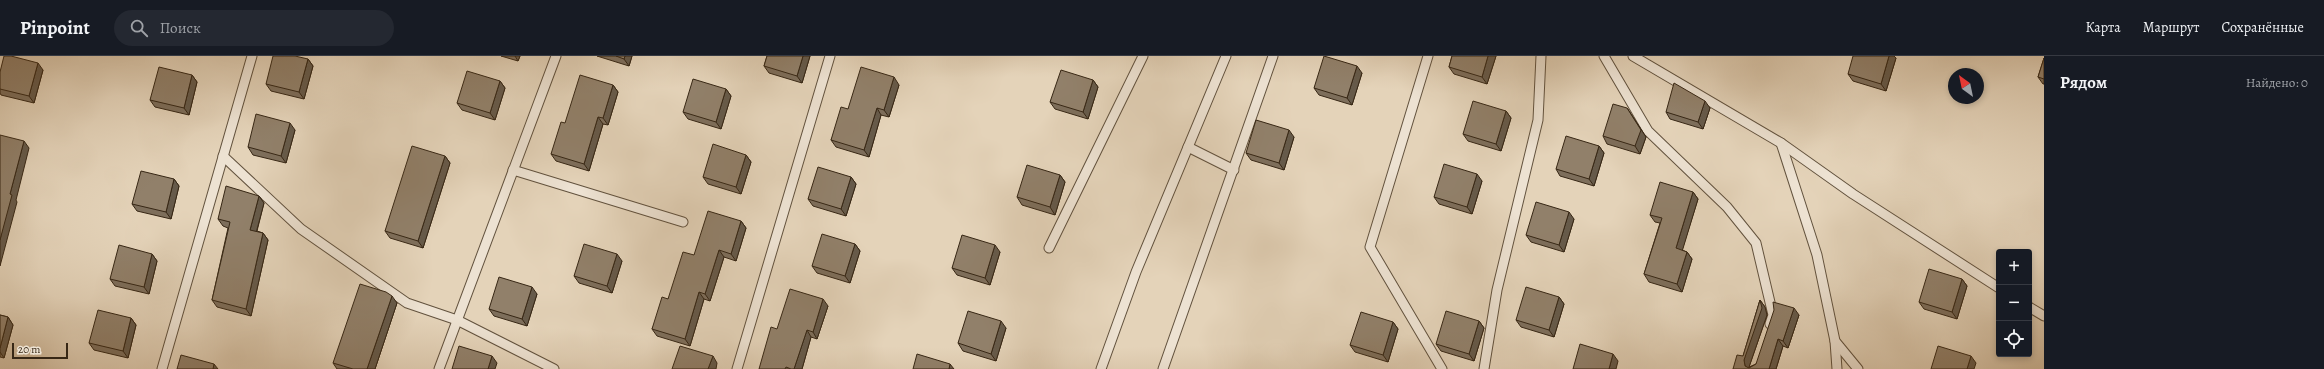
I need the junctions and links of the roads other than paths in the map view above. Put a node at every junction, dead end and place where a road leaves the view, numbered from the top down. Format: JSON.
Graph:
{"nodes":[{"id":1,"x":252,"y":56,"type":"edge"},
{"id":2,"x":556,"y":56,"type":"edge"},
{"id":3,"x":830,"y":56,"type":"edge"},
{"id":4,"x":1143,"y":56,"type":"edge"},
{"id":5,"x":1226,"y":56,"type":"edge"},
{"id":6,"x":1273,"y":56,"type":"edge"},
{"id":7,"x":1428,"y":56,"type":"edge"},
{"id":8,"x":1541,"y":56,"type":"edge"},
{"id":9,"x":1604,"y":56,"type":"edge"},
{"id":10,"x":1633,"y":56,"type":"edge"},
{"id":11,"x":1781,"y":143,"type":"junction"},
{"id":12,"x":1188,"y":147,"type":"junction"},
{"id":13,"x":223,"y":156,"type":"junction"},
{"id":14,"x":513,"y":170,"type":"junction"},
{"id":15,"x":1234,"y":170,"type":"junction"},
{"id":16,"x":684,"y":222,"type":"dead end"},
{"id":17,"x":1049,"y":248,"type":"dead end"},
{"id":18,"x":1996,"y":286,"type":"edge"},
{"id":19,"x":2032,"y":309,"type":"edge"},
{"id":20,"x":2044,"y":316,"type":"edge"},
{"id":21,"x":457,"y":320,"type":"junction"},
{"id":22,"x":1766,"y":336,"type":"edge"},
{"id":23,"x":1834,"y":341,"type":"junction"},
{"id":24,"x":162,"y":369,"type":"edge"},
{"id":25,"x":439,"y":369,"type":"edge"},
{"id":26,"x":554,"y":369,"type":"edge"},
{"id":27,"x":737,"y":369,"type":"edge"},
{"id":28,"x":1101,"y":369,"type":"edge"},
{"id":29,"x":1163,"y":369,"type":"edge"},
{"id":30,"x":1442,"y":369,"type":"edge"},
{"id":31,"x":1484,"y":369,"type":"edge"},
{"id":32,"x":1837,"y":369,"type":"edge"},
{"id":33,"x":1858,"y":369,"type":"edge"}],
"edges":[{"from":1,"to":13,"type":"lane"},
{"from":2,"to":14,"type":"lane"},
{"from":3,"to":27,"type":"lane"},
{"from":4,"to":17,"type":"lane"},
{"from":5,"to":12,"type":"lane"},
{"from":6,"to":15,"type":"lane"},
{"from":7,"to":30,"type":"lane"},
{"from":8,"to":31,"type":"lane"},
{"from":9,"to":22,"type":"lane"},
{"from":10,"to":11,"type":"lane"},
{"from":11,"to":18,"type":"lane"},
{"from":11,"to":23,"type":"lane"},
{"from":12,"to":15,"type":"lane"},
{"from":12,"to":28,"type":"lane"},
{"from":13,"to":21,"type":"lane"},
{"from":13,"to":24,"type":"lane"},
{"from":14,"to":16,"type":"lane"},
{"from":14,"to":21,"type":"lane"},
{"from":15,"to":29,"type":"lane"},
{"from":19,"to":20,"type":"lane"},
{"from":21,"to":25,"type":"lane"},
{"from":21,"to":26,"type":"lane"},
{"from":23,"to":32,"type":"lane"},
{"from":23,"to":33,"type":"lane"}]}
